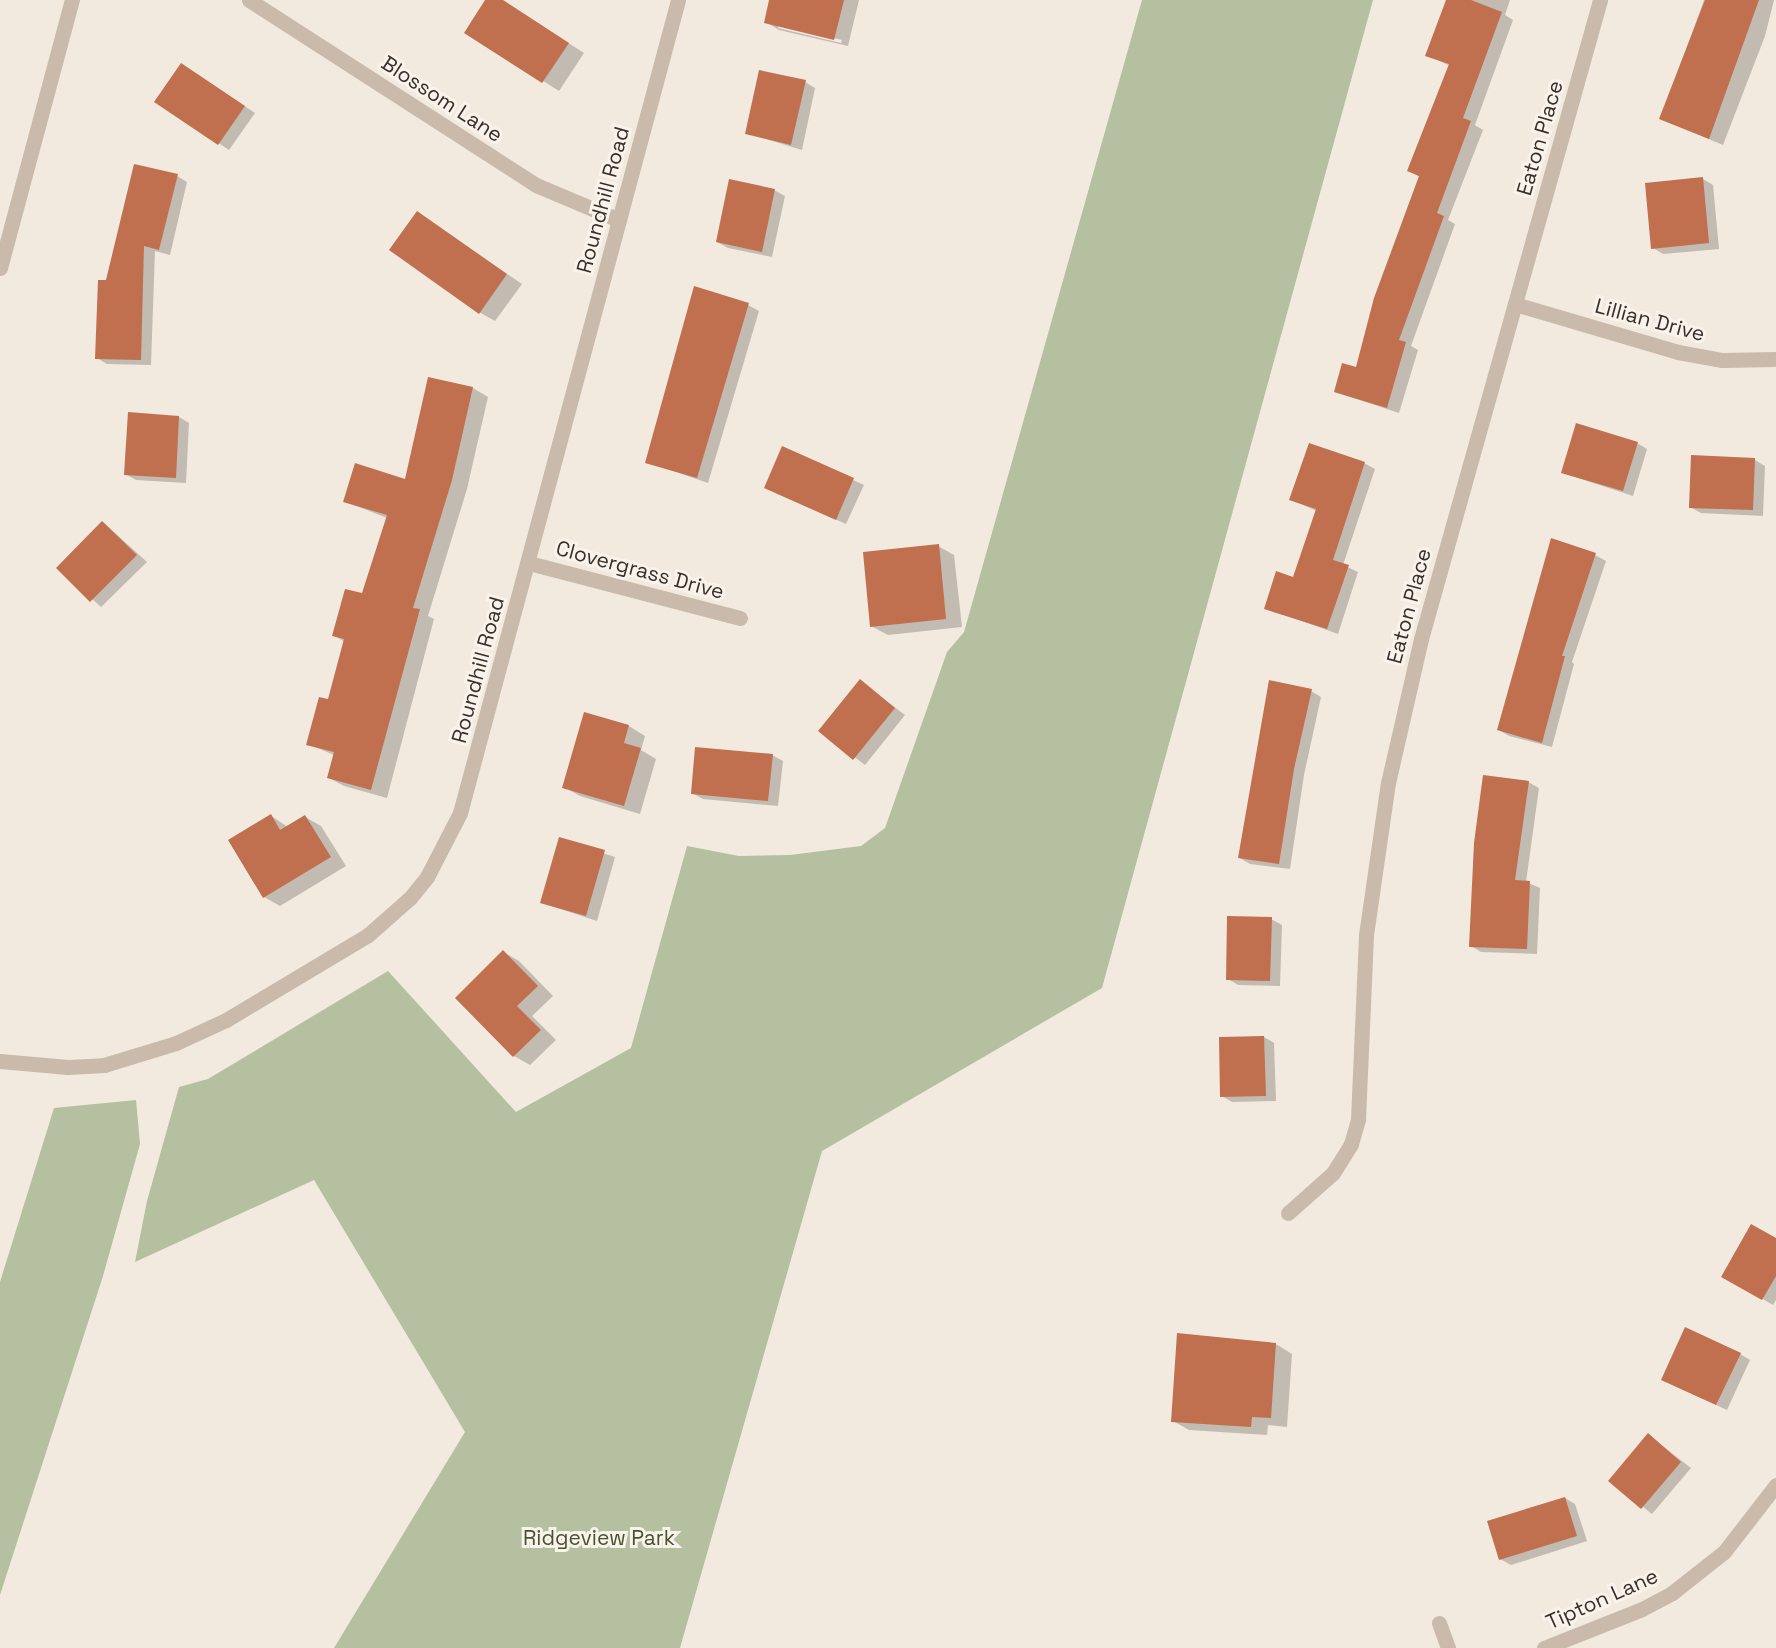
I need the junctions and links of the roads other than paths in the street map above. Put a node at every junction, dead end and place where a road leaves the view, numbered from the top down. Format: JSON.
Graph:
{"nodes":[{"id":1,"x":72,"y":0,"type":"edge"},
{"id":2,"x":249,"y":0,"type":"edge"},
{"id":3,"x":678,"y":0,"type":"edge"},
{"id":4,"x":1600,"y":0,"type":"edge"},
{"id":5,"x":619,"y":220,"type":"junction"},
{"id":6,"x":0,"y":268,"type":"edge"},
{"id":7,"x":1515,"y":304,"type":"junction"},
{"id":8,"x":1776,"y":359,"type":"edge"},
{"id":9,"x":529,"y":563,"type":"junction"},
{"id":10,"x":740,"y":618,"type":"dead end"},
{"id":11,"x":0,"y":1061,"type":"edge"},
{"id":12,"x":1288,"y":1213,"type":"dead end"},
{"id":13,"x":1776,"y":1485,"type":"edge"},
{"id":14,"x":1439,"y":1623,"type":"dead end"},
{"id":15,"x":1448,"y":1648,"type":"edge"},
{"id":16,"x":1544,"y":1648,"type":"edge"}],
"edges":[{"from":1,"to":6,"type":"street"},
{"from":2,"to":5,"type":"street","name":"Blossom Lane"},
{"from":3,"to":5,"type":"street","name":"Roundhill Road"},
{"from":4,"to":7,"type":"street","name":"Eaton Place"},
{"from":5,"to":9,"type":"street","name":"Roundhill Road"},
{"from":7,"to":8,"type":"street","name":"Lillian Drive"},
{"from":7,"to":12,"type":"street","name":"Eaton Place"},
{"from":9,"to":10,"type":"street","name":"Clovergrass Drive"},
{"from":9,"to":11,"type":"street","name":"Roundhill Road"},
{"from":13,"to":16,"type":"street","name":"Tipton Lane"},
{"from":14,"to":15,"type":"street"}]}
